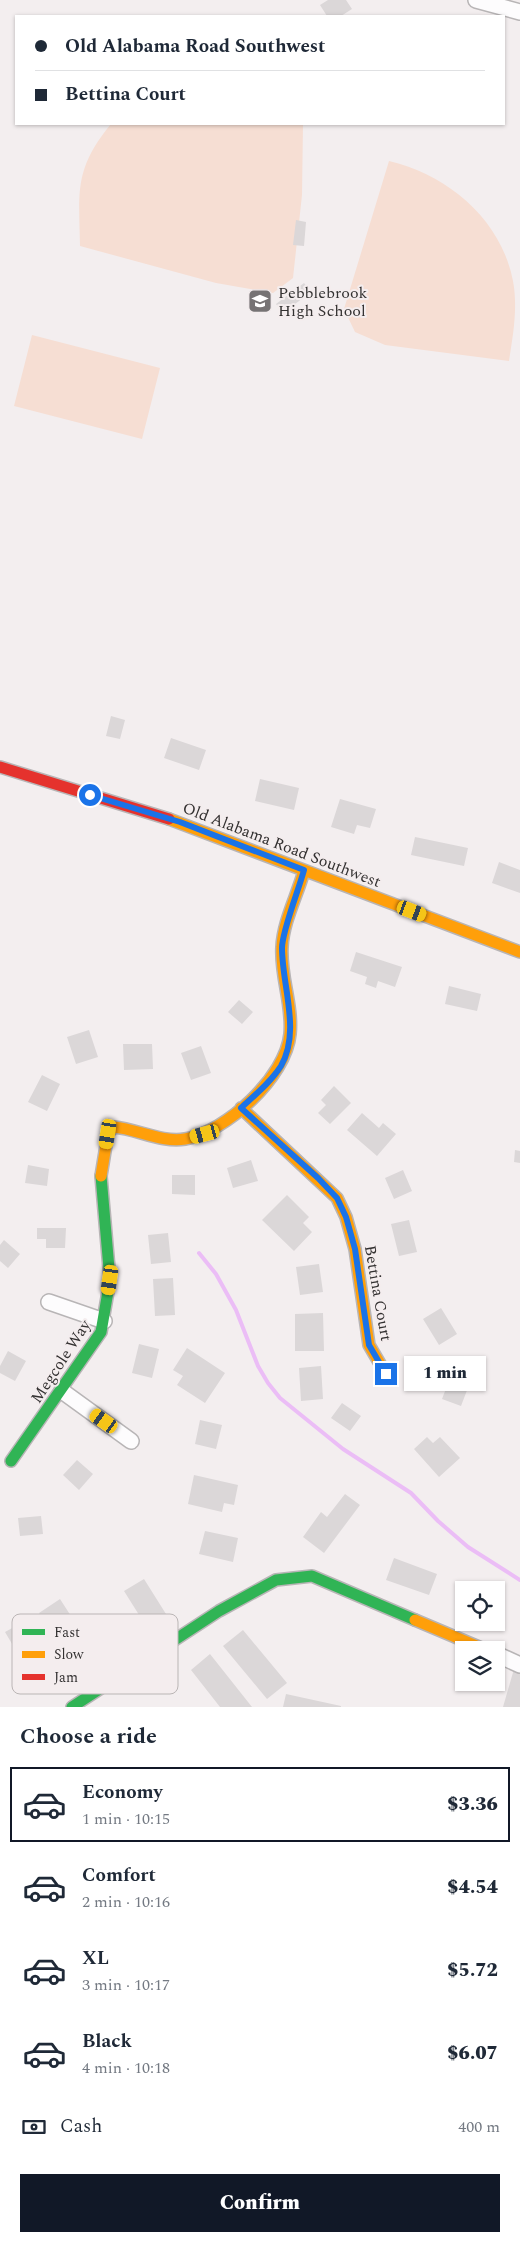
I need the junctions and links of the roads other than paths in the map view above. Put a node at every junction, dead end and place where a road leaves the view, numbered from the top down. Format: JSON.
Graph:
{"nodes":[{"id":1,"x":476,"y":0,"type":"edge"},
{"id":2,"x":520,"y":12,"type":"edge"},
{"id":3,"x":0,"y":767,"type":"edge"},
{"id":4,"x":304,"y":870,"type":"junction"},
{"id":5,"x":520,"y":952,"type":"edge"},
{"id":6,"x":241,"y":1108,"type":"junction"},
{"id":7,"x":49,"y":1302,"type":"dead end"},
{"id":8,"x":104,"y":1321,"type":"junction"},
{"id":9,"x":386,"y":1374,"type":"dead end"},
{"id":10,"x":62,"y":1391,"type":"junction"},
{"id":11,"x":131,"y":1441,"type":"dead end"},
{"id":12,"x":11,"y":1461,"type":"dead end"},
{"id":13,"x":178,"y":1638,"type":"edge"},
{"id":14,"x":465,"y":1641,"type":"edge"},
{"id":15,"x":505,"y":1658,"type":"edge"},
{"id":16,"x":520,"y":1664,"type":"edge"},
{"id":17,"x":92,"y":1694,"type":"edge"},
{"id":18,"x":72,"y":1707,"type":"edge"}],
"edges":[{"from":1,"to":2,"type":"street"},
{"from":3,"to":4,"type":"street","name":"Old Alabama Road Southwest"},
{"from":4,"to":5,"type":"street","name":"Old Alabama Road Southwest"},
{"from":4,"to":6,"type":"street","name":"Megcole Way"},
{"from":6,"to":8,"type":"street","name":"Megcole Way"},
{"from":6,"to":9,"type":"street","name":"Bettina Court"},
{"from":7,"to":8,"type":"street"},
{"from":8,"to":10,"type":"street","name":"Megcole Way"},
{"from":10,"to":11,"type":"street"},
{"from":10,"to":12,"type":"street","name":"Megcole Way"},
{"from":13,"to":14,"type":"street"},
{"from":15,"to":16,"type":"street"},
{"from":17,"to":18,"type":"street"}]}
